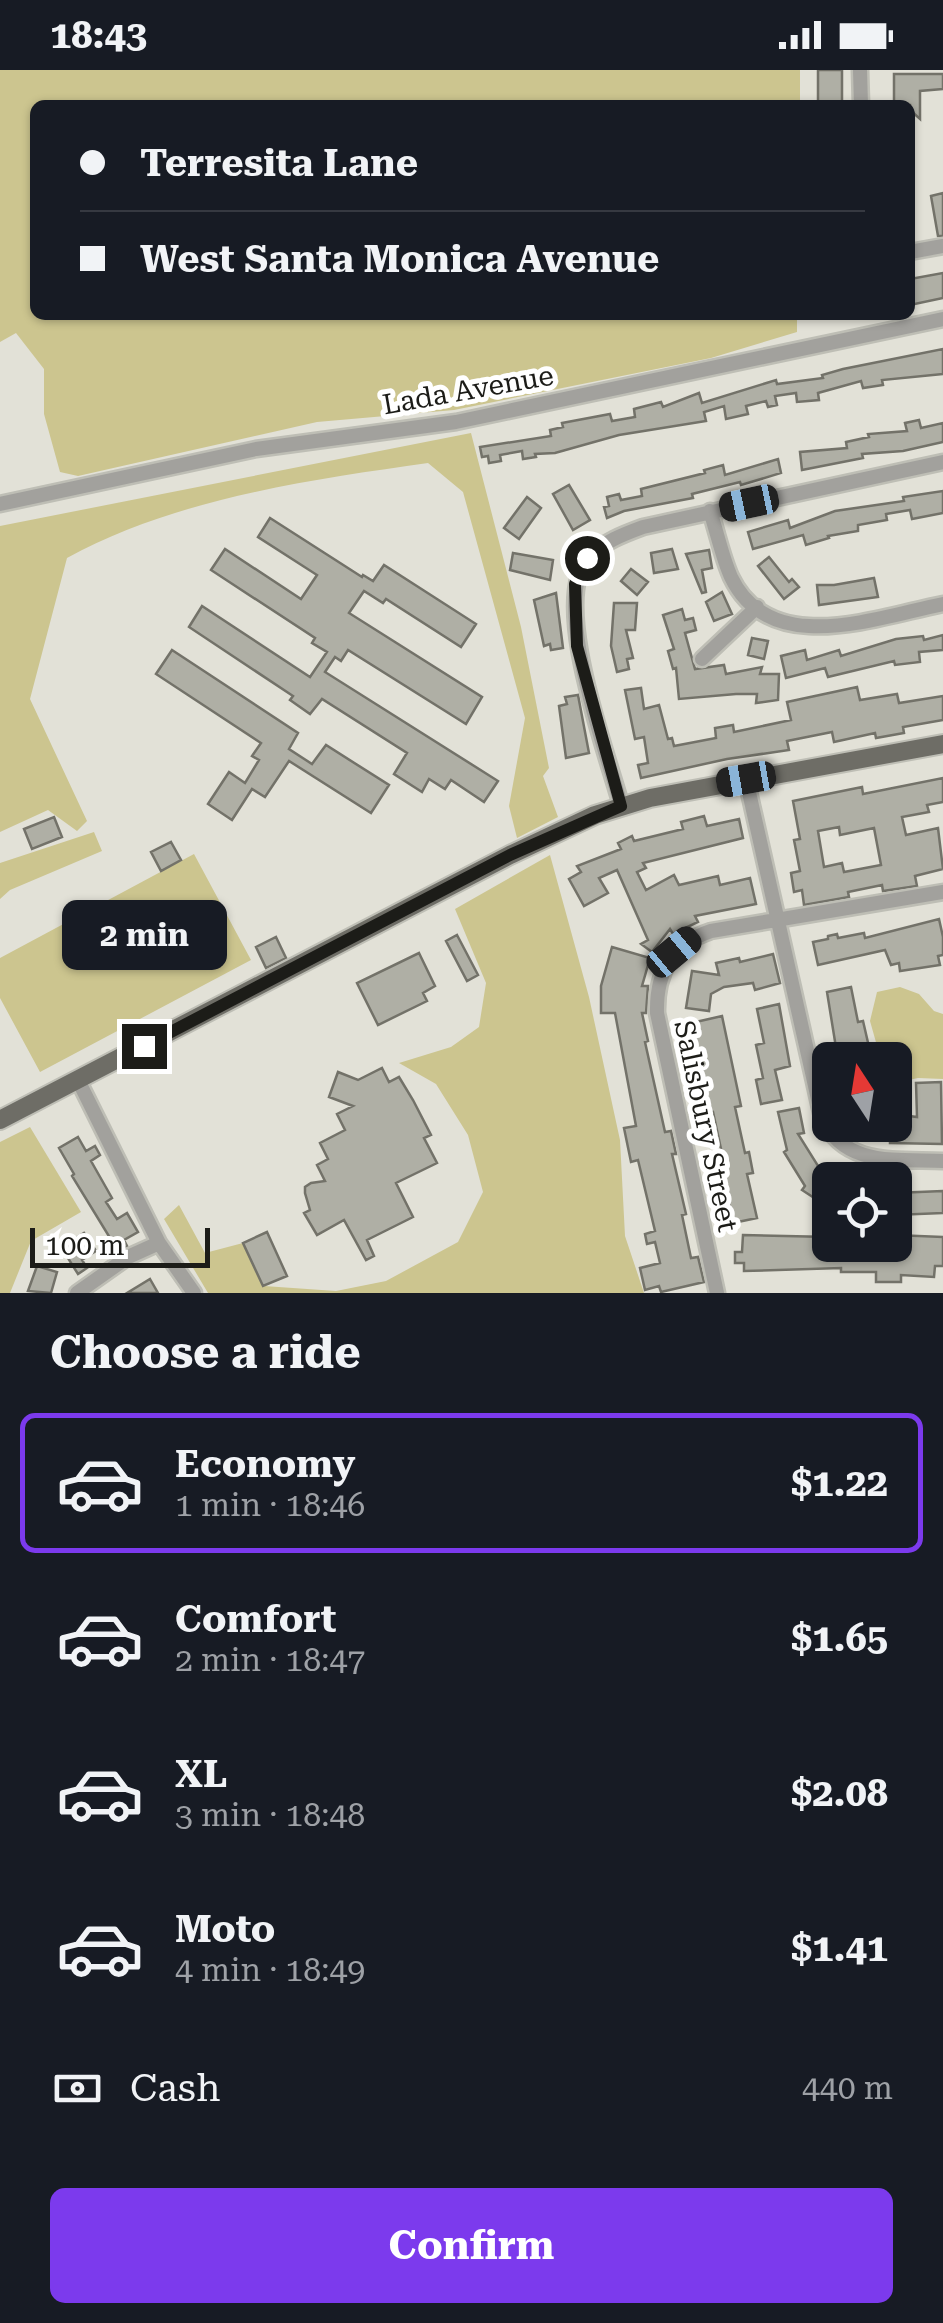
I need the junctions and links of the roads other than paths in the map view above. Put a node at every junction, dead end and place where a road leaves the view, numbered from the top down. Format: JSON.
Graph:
{"nodes":[{"id":1,"x":860,"y":70,"type":"edge"},
{"id":2,"x":861,"y":100,"type":"edge"},
{"id":3,"x":943,"y":246,"type":"edge"},
{"id":4,"x":915,"y":251,"type":"edge"},
{"id":5,"x":943,"y":319,"type":"edge"},
{"id":6,"x":875,"y":320,"type":"edge"},
{"id":7,"x":876,"y":333,"type":"junction"},
{"id":8,"x":943,"y":462,"type":"edge"},
{"id":9,"x":0,"y":504,"type":"edge"},
{"id":10,"x":710,"y":511,"type":"junction"},
{"id":11,"x":943,"y":604,"type":"edge"},
{"id":12,"x":757,"y":607,"type":"junction"},
{"id":13,"x":702,"y":659,"type":"dead end"},
{"id":14,"x":943,"y":744,"type":"edge"},
{"id":15,"x":746,"y":779,"type":"junction"},
{"id":16,"x":621,"y":806,"type":"junction"},
{"id":17,"x":943,"y":892,"type":"edge"},
{"id":18,"x":778,"y":918,"type":"junction"},
{"id":19,"x":78,"y":1080,"type":"junction"},
{"id":20,"x":0,"y":1120,"type":"edge"},
{"id":21,"x":943,"y":1161,"type":"edge"},
{"id":22,"x":159,"y":1243,"type":"junction"},
{"id":23,"x":77,"y":1293,"type":"edge"},
{"id":24,"x":194,"y":1293,"type":"edge"},
{"id":25,"x":717,"y":1293,"type":"edge"}],
"edges":[{"from":1,"to":2,"type":"street"},
{"from":3,"to":4,"type":"street"},
{"from":5,"to":7,"type":"street","name":"Lada Avenue"},
{"from":6,"to":7,"type":"street"},
{"from":7,"to":9,"type":"street","name":"Lada Avenue"},
{"from":8,"to":10,"type":"street"},
{"from":10,"to":12,"type":"street"},
{"from":10,"to":16,"type":"street"},
{"from":11,"to":12,"type":"street"},
{"from":12,"to":13,"type":"street"},
{"from":14,"to":15,"type":"main road"},
{"from":15,"to":16,"type":"main road"},
{"from":15,"to":18,"type":"street"},
{"from":16,"to":19,"type":"main road"},
{"from":17,"to":18,"type":"street","name":"Salisbury Street"},
{"from":18,"to":21,"type":"street"},
{"from":18,"to":25,"type":"street","name":"Salisbury Street"},
{"from":19,"to":20,"type":"main road"},
{"from":19,"to":22,"type":"street"},
{"from":22,"to":23,"type":"street"},
{"from":22,"to":24,"type":"street"}]}
